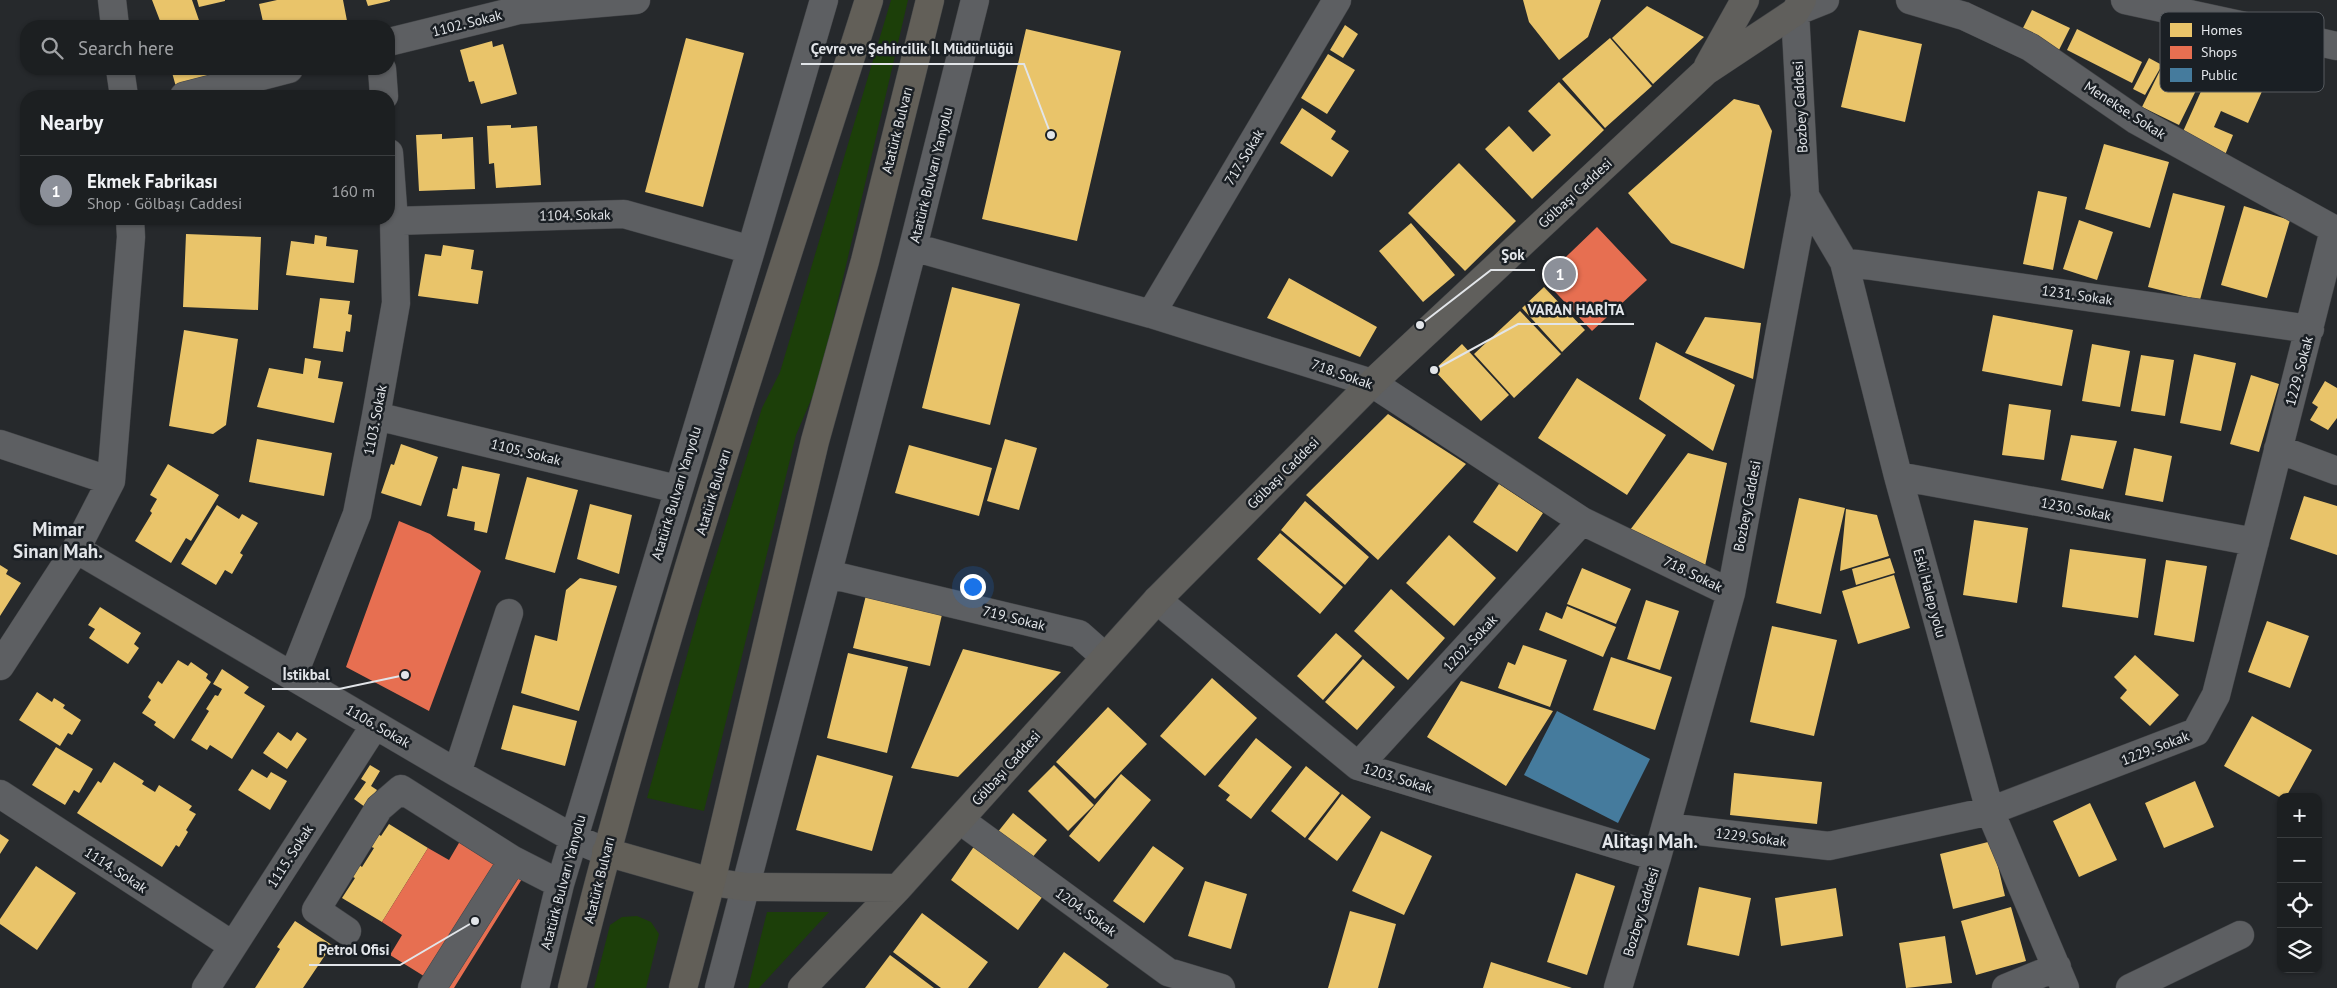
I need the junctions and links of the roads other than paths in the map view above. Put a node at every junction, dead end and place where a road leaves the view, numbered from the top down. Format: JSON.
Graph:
{"nodes":[{"id":1,"x":112,"y":0,"type":"edge"},
{"id":2,"x":636,"y":0,"type":"edge"},
{"id":3,"x":824,"y":0,"type":"edge"},
{"id":4,"x":869,"y":0,"type":"edge"},
{"id":5,"x":930,"y":0,"type":"edge"},
{"id":6,"x":975,"y":0,"type":"edge"},
{"id":7,"x":1337,"y":0,"type":"edge"},
{"id":8,"x":1745,"y":0,"type":"edge"},
{"id":9,"x":1759,"y":0,"type":"edge"},
{"id":10,"x":1826,"y":0,"type":"edge"},
{"id":11,"x":1910,"y":0,"type":"edge"},
{"id":12,"x":2126,"y":0,"type":"edge"},
{"id":13,"x":577,"y":3,"type":"edge"},
{"id":14,"x":1798,"y":6,"type":"edge"},
{"id":15,"x":2181,"y":12,"type":"edge"},
{"id":16,"x":114,"y":20,"type":"edge"},
{"id":17,"x":395,"y":41,"type":"edge"},
{"id":18,"x":2324,"y":43,"type":"edge"},
{"id":19,"x":2337,"y":46,"type":"edge"},
{"id":20,"x":1706,"y":71,"type":"junction"},
{"id":21,"x":121,"y":75,"type":"edge"},
{"id":22,"x":266,"y":75,"type":"edge"},
{"id":23,"x":382,"y":75,"type":"edge"},
{"id":24,"x":123,"y":90,"type":"edge"},
{"id":25,"x":207,"y":90,"type":"edge"},
{"id":26,"x":384,"y":90,"type":"edge"},
{"id":27,"x":1805,"y":196,"type":"junction"},
{"id":28,"x":395,"y":221,"type":"edge"},
{"id":29,"x":130,"y":225,"type":"edge"},
{"id":30,"x":394,"y":225,"type":"edge"},
{"id":31,"x":2336,"y":230,"type":"edge"},
{"id":32,"x":913,"y":247,"type":"junction"},
{"id":33,"x":751,"y":250,"type":"junction"},
{"id":34,"x":1844,"y":262,"type":"junction"},
{"id":35,"x":1151,"y":314,"type":"junction"},
{"id":36,"x":2310,"y":329,"type":"junction"},
{"id":37,"x":1372,"y":383,"type":"junction"},
{"id":38,"x":376,"y":416,"type":"junction"},
{"id":39,"x":0,"y":444,"type":"edge"},
{"id":40,"x":2278,"y":450,"type":"junction"},
{"id":41,"x":2337,"y":471,"type":"edge"},
{"id":42,"x":1898,"y":476,"type":"junction"},
{"id":43,"x":111,"y":481,"type":"junction"},
{"id":44,"x":677,"y":489,"type":"junction"},
{"id":45,"x":1582,"y":521,"type":"junction"},
{"id":46,"x":2254,"y":542,"type":"junction"},
{"id":47,"x":76,"y":549,"type":"junction"},
{"id":48,"x":828,"y":574,"type":"junction"},
{"id":49,"x":1731,"y":593,"type":"junction"},
{"id":50,"x":1157,"y":600,"type":"junction"},
{"id":51,"x":509,"y":613,"type":"dead end"},
{"id":52,"x":1105,"y":656,"type":"junction"},
{"id":53,"x":0,"y":666,"type":"edge"},
{"id":54,"x":293,"y":676,"type":"junction"},
{"id":55,"x":375,"y":725,"type":"junction"},
{"id":56,"x":1358,"y":766,"type":"junction"},
{"id":57,"x":457,"y":772,"type":"junction"},
{"id":58,"x":0,"y":794,"type":"edge"},
{"id":59,"x":1990,"y":811,"type":"junction"},
{"id":60,"x":960,"y":820,"type":"junction"},
{"id":61,"x":1666,"y":826,"type":"junction"},
{"id":62,"x":573,"y":838,"type":"junction"},
{"id":63,"x":606,"y":852,"type":"junction"},
{"id":64,"x":1657,"y":857,"type":"junction"},
{"id":65,"x":513,"y":860,"type":"junction"},
{"id":66,"x":711,"y":882,"type":"junction"},
{"id":67,"x":560,"y":884,"type":"junction"},
{"id":68,"x":747,"y":887,"type":"junction"},
{"id":69,"x":898,"y":888,"type":"junction"},
{"id":70,"x":347,"y":931,"type":"dead end"},
{"id":71,"x":2240,"y":935,"type":"dead end"},
{"id":72,"x":232,"y":946,"type":"junction"},
{"id":73,"x":2061,"y":978,"type":"edge"},
{"id":74,"x":1161,"y":980,"type":"edge"},
{"id":75,"x":206,"y":988,"type":"edge"},
{"id":76,"x":432,"y":988,"type":"edge"},
{"id":77,"x":535,"y":988,"type":"edge"},
{"id":78,"x":572,"y":988,"type":"edge"},
{"id":79,"x":683,"y":988,"type":"edge"},
{"id":80,"x":719,"y":988,"type":"edge"},
{"id":81,"x":802,"y":988,"type":"edge"},
{"id":82,"x":1221,"y":988,"type":"edge"},
{"id":83,"x":1618,"y":988,"type":"edge"},
{"id":84,"x":2006,"y":988,"type":"edge"},
{"id":85,"x":2130,"y":988,"type":"edge"}],
"edges":[{"from":1,"to":16,"type":"street"},
{"from":2,"to":13,"type":"street","name":"1102. Sokak"},
{"from":3,"to":33,"type":"street","name":"Atatürk Bulvarı Yanyolu"},
{"from":4,"to":63,"type":"highway","name":"Atatürk Bulvarı"},
{"from":5,"to":66,"type":"highway","name":"Atatürk Bulvarı"},
{"from":6,"to":32,"type":"street","name":"Atatürk Bulvarı Yanyolu"},
{"from":7,"to":35,"type":"street","name":"717. Sokak"},
{"from":8,"to":20,"type":"main road"},
{"from":9,"to":14,"type":"main road"},
{"from":10,"to":14,"type":"street"},
{"from":11,"to":31,"type":"street","name":"Menekse. Sokak"},
{"from":12,"to":15,"type":"street"},
{"from":13,"to":17,"type":"street","name":"1102. Sokak"},
{"from":14,"to":20,"type":"main road","name":"Gölbaşı Caddesi"},
{"from":14,"to":27,"type":"street","name":"Bozbey Caddesi"},
{"from":18,"to":19,"type":"street"},
{"from":20,"to":37,"type":"main road","name":"Gölbaşı Caddesi"},
{"from":21,"to":24,"type":"street"},
{"from":22,"to":25,"type":"street"},
{"from":23,"to":26,"type":"street"},
{"from":27,"to":34,"type":"street","name":"Eski Halep yolu"},
{"from":27,"to":49,"type":"street","name":"Bozbey Caddesi"},
{"from":28,"to":33,"type":"street","name":"1104. Sokak"},
{"from":29,"to":43,"type":"street"},
{"from":30,"to":38,"type":"street","name":"1103. Sokak"},
{"from":31,"to":36,"type":"street","name":"1229. Sokak"},
{"from":32,"to":35,"type":"street","name":"718. Sokak"},
{"from":32,"to":48,"type":"street","name":"Atatürk Bulvarı Yanyolu"},
{"from":33,"to":44,"type":"street","name":"Atatürk Bulvarı Yanyolu"},
{"from":34,"to":36,"type":"street","name":"1231. Sokak"},
{"from":34,"to":42,"type":"street","name":"Eski Halep yolu"},
{"from":35,"to":37,"type":"street","name":"718. Sokak"},
{"from":36,"to":40,"type":"street","name":"1229. Sokak"},
{"from":37,"to":45,"type":"street","name":"718. Sokak"},
{"from":37,"to":50,"type":"main road","name":"Gölbaşı Caddesi"},
{"from":38,"to":44,"type":"street","name":"1105. Sokak"},
{"from":38,"to":54,"type":"street","name":"1103. Sokak"},
{"from":39,"to":43,"type":"street"},
{"from":40,"to":41,"type":"street"},
{"from":40,"to":46,"type":"street","name":"1229. Sokak"},
{"from":42,"to":46,"type":"street","name":"1230. Sokak"},
{"from":42,"to":59,"type":"street","name":"Eski Halep yolu"},
{"from":43,"to":47,"type":"street"},
{"from":44,"to":62,"type":"street","name":"Atatürk Bulvarı Yanyolu"},
{"from":45,"to":49,"type":"street","name":"718. Sokak"},
{"from":45,"to":56,"type":"street","name":"1202. Sokak"},
{"from":46,"to":59,"type":"street","name":"1229. Sokak"},
{"from":47,"to":53,"type":"street"},
{"from":47,"to":54,"type":"street","name":"1106. Sokak"},
{"from":48,"to":52,"type":"street","name":"719. Sokak"},
{"from":48,"to":68,"type":"street","name":"Atatürk Bulvarı Yanyolu"},
{"from":49,"to":61,"type":"street","name":"Bozbey Caddesi"},
{"from":50,"to":52,"type":"main road","name":"Gölbaşı Caddesi"},
{"from":50,"to":56,"type":"street","name":"1203. Sokak"},
{"from":51,"to":57,"type":"street"},
{"from":52,"to":60,"type":"main road","name":"Gölbaşı Caddesi"},
{"from":54,"to":55,"type":"street","name":"1106. Sokak"},
{"from":55,"to":57,"type":"street","name":"1106. Sokak"},
{"from":55,"to":72,"type":"street","name":"1115. Sokak"},
{"from":56,"to":64,"type":"street","name":"1203. Sokak"},
{"from":57,"to":62,"type":"street","name":"1106. Sokak"},
{"from":58,"to":72,"type":"street","name":"1114. Sokak"},
{"from":59,"to":61,"type":"street","name":"1229. Sokak"},
{"from":59,"to":73,"type":"street","name":"Eski Halep yolu"},
{"from":60,"to":69,"type":"main road","name":"Gölbaşı Caddesi"},
{"from":60,"to":74,"type":"street","name":"1204. Sokak"},
{"from":61,"to":64,"type":"street","name":"Bozbey Caddesi"},
{"from":62,"to":63,"type":"street","name":"1106. Sokak"},
{"from":62,"to":67,"type":"street","name":"Atatürk Bulvarı Yanyolu"},
{"from":63,"to":66,"type":"highway"},
{"from":63,"to":78,"type":"highway","name":"Atatürk Bulvarı"},
{"from":64,"to":83,"type":"street","name":"Bozbey Caddesi"},
{"from":65,"to":67,"type":"street"},
{"from":65,"to":70,"type":"street"},
{"from":65,"to":76,"type":"street"},
{"from":66,"to":68,"type":"main road"},
{"from":66,"to":79,"type":"highway","name":"Atatürk Bulvarı"},
{"from":67,"to":77,"type":"street","name":"Atatürk Bulvarı Yanyolu"},
{"from":68,"to":69,"type":"main road"},
{"from":68,"to":80,"type":"street","name":"Atatürk Bulvarı Yanyolu"},
{"from":69,"to":81,"type":"main road","name":"Gölbaşı Caddesi"},
{"from":71,"to":85,"type":"street"},
{"from":72,"to":75,"type":"street","name":"1115. Sokak"},
{"from":73,"to":84,"type":"street"},
{"from":74,"to":82,"type":"street","name":"1204. Sokak"}]}
